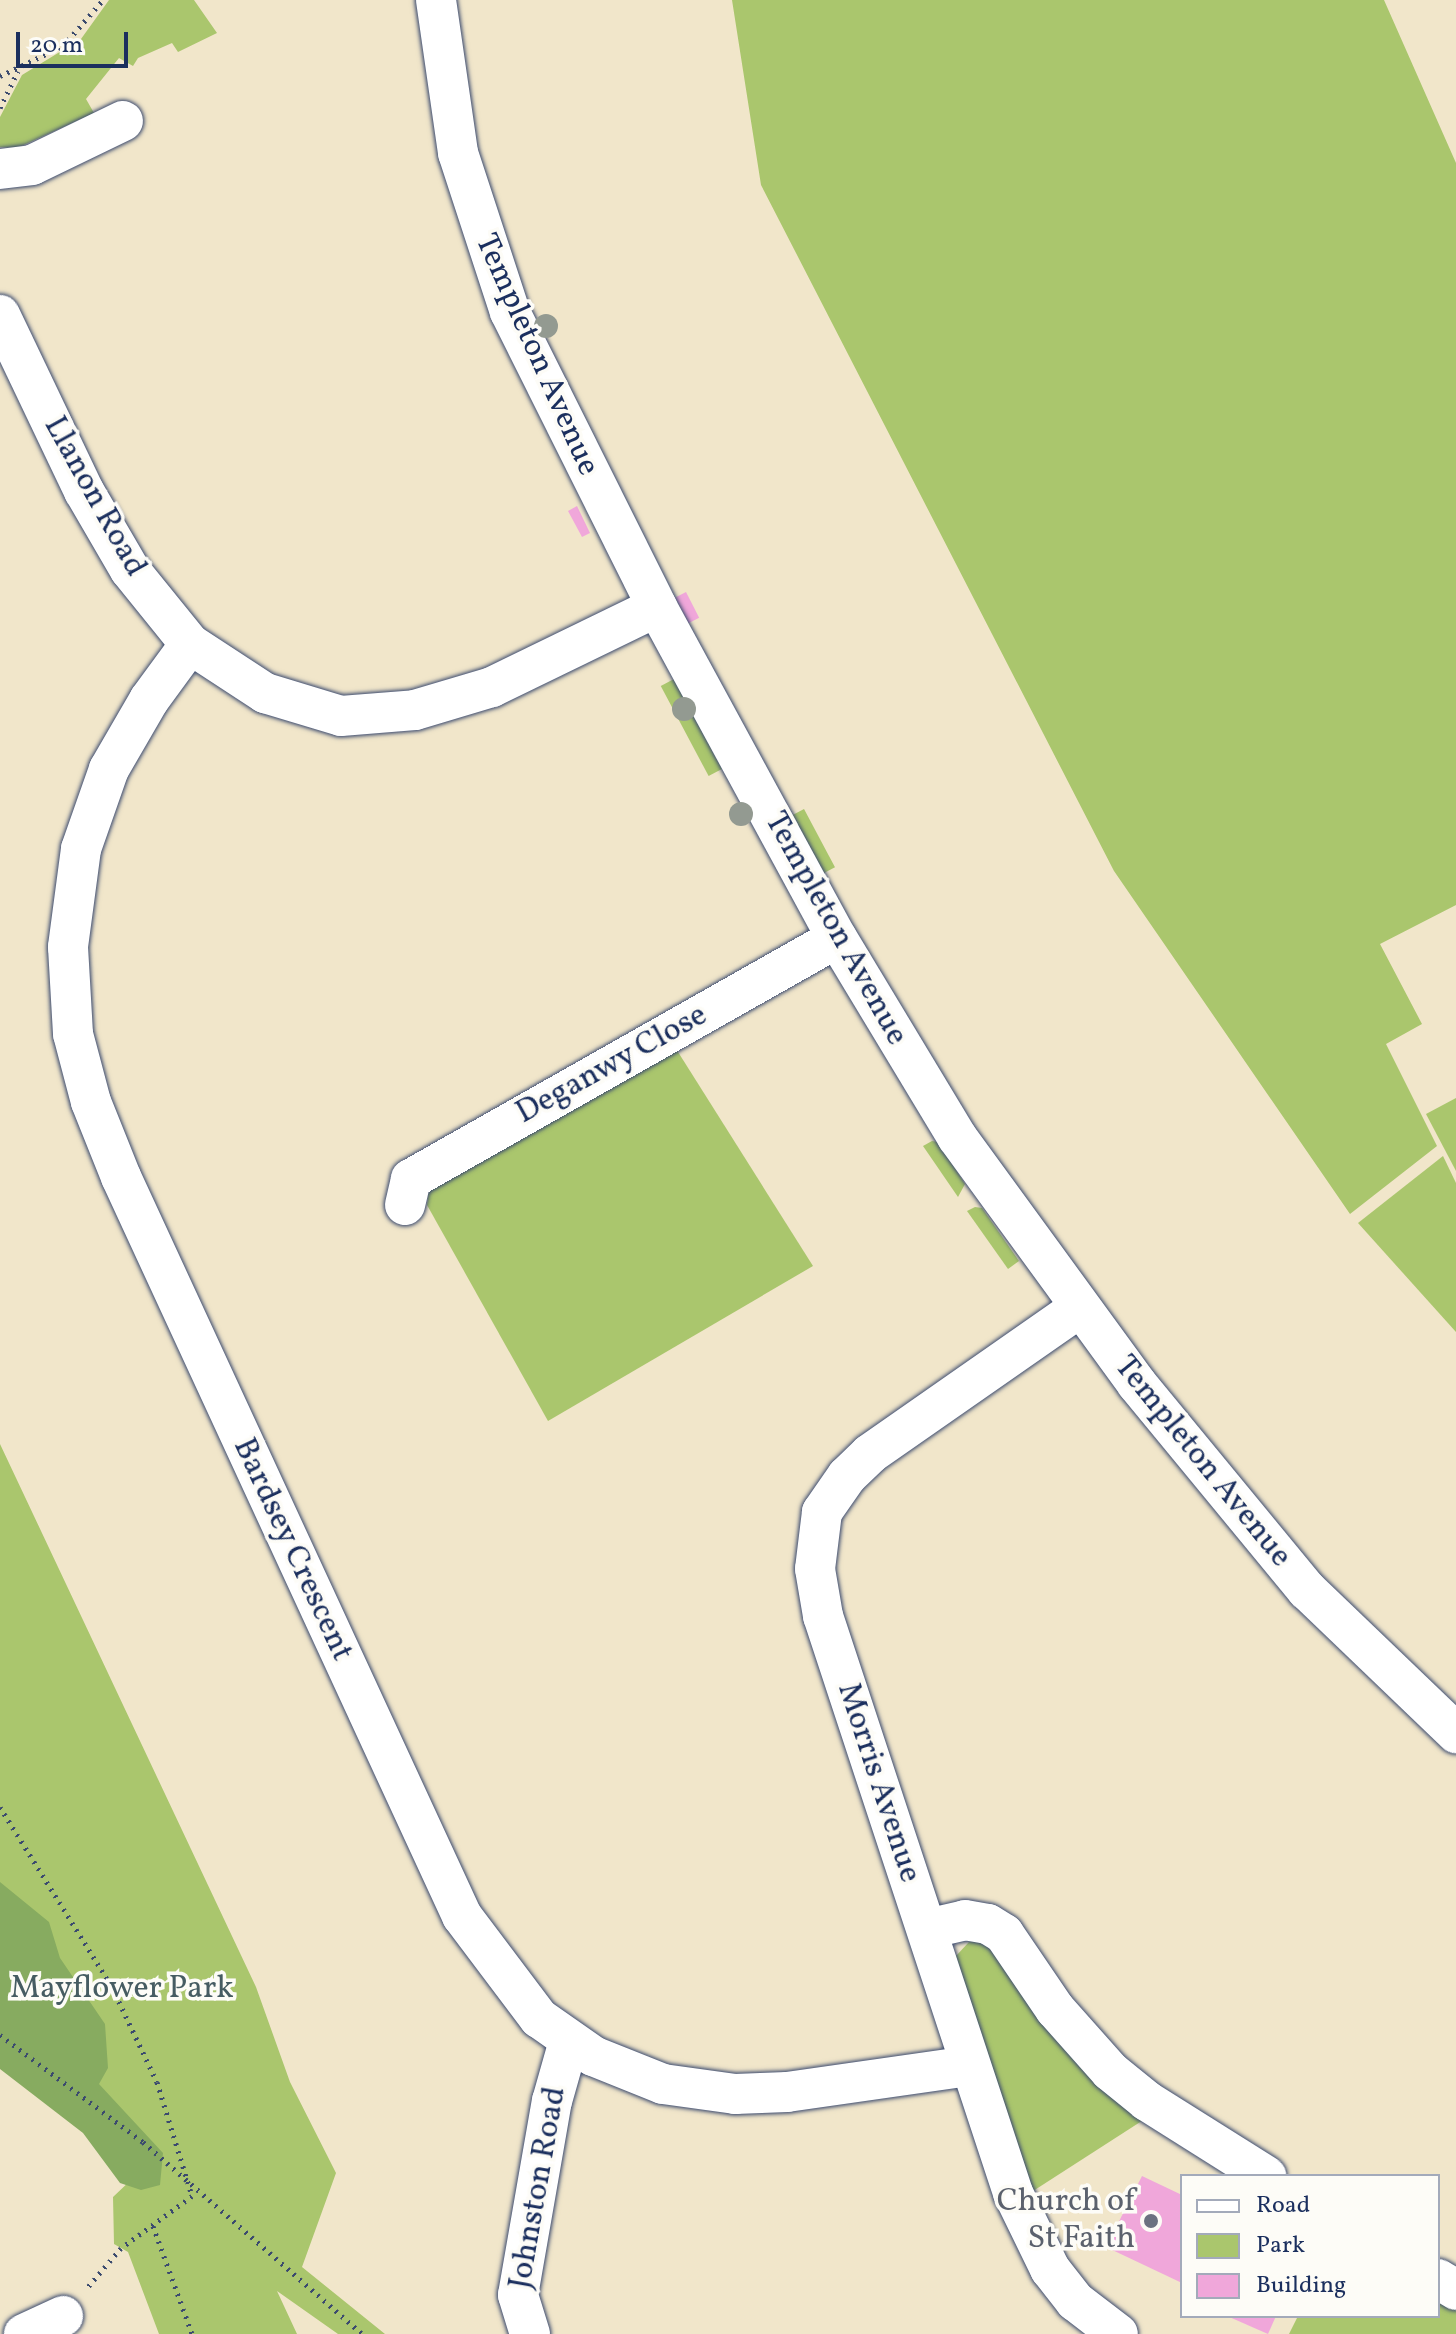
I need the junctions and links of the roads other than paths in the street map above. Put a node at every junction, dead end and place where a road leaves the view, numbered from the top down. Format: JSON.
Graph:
{"nodes":[{"id":1,"x":436,"y":0,"type":"edge"},
{"id":2,"x":123,"y":121,"type":"dead end"},
{"id":3,"x":0,"y":169,"type":"edge"},
{"id":4,"x":0,"y":315,"type":"edge"},
{"id":5,"x":657,"y":607,"type":"junction"},
{"id":6,"x":190,"y":644,"type":"junction"},
{"id":7,"x":837,"y":938,"type":"junction"},
{"id":8,"x":405,"y":1205,"type":"dead end"},
{"id":9,"x":1079,"y":1308,"type":"junction"},
{"id":10,"x":1456,"y":1733,"type":"edge"},
{"id":11,"x":927,"y":1929,"type":"junction"},
{"id":12,"x":569,"y":2041,"type":"junction"},
{"id":13,"x":969,"y":2066,"type":"junction"},
{"id":14,"x":1263,"y":2174,"type":"edge"},
{"id":15,"x":63,"y":2316,"type":"road end"},
{"id":16,"x":24,"y":2334,"type":"edge"},
{"id":17,"x":530,"y":2334,"type":"edge"},
{"id":18,"x":1118,"y":2334,"type":"edge"}],
"edges":[{"from":1,"to":5,"type":"street","name":"Templeton Avenue"},
{"from":2,"to":3,"type":"street"},
{"from":4,"to":6,"type":"street","name":"Llanon Road"},
{"from":5,"to":6,"type":"street","name":"Llanon Road"},
{"from":5,"to":7,"type":"street","name":"Templeton Avenue"},
{"from":6,"to":12,"type":"street","name":"Bardsey Crescent"},
{"from":7,"to":8,"type":"street","name":"Deganwy Close"},
{"from":7,"to":9,"type":"street","name":"Templeton Avenue"},
{"from":9,"to":10,"type":"street","name":"Templeton Avenue"},
{"from":9,"to":11,"type":"street","name":"Morris Avenue"},
{"from":11,"to":13,"type":"street","name":"Morris Avenue"},
{"from":11,"to":14,"type":"street"},
{"from":12,"to":13,"type":"street","name":"Bardsey Crescent"},
{"from":12,"to":17,"type":"street","name":"Johnston Road"},
{"from":13,"to":18,"type":"street","name":"Morris Avenue"},
{"from":15,"to":16,"type":"street"}]}
